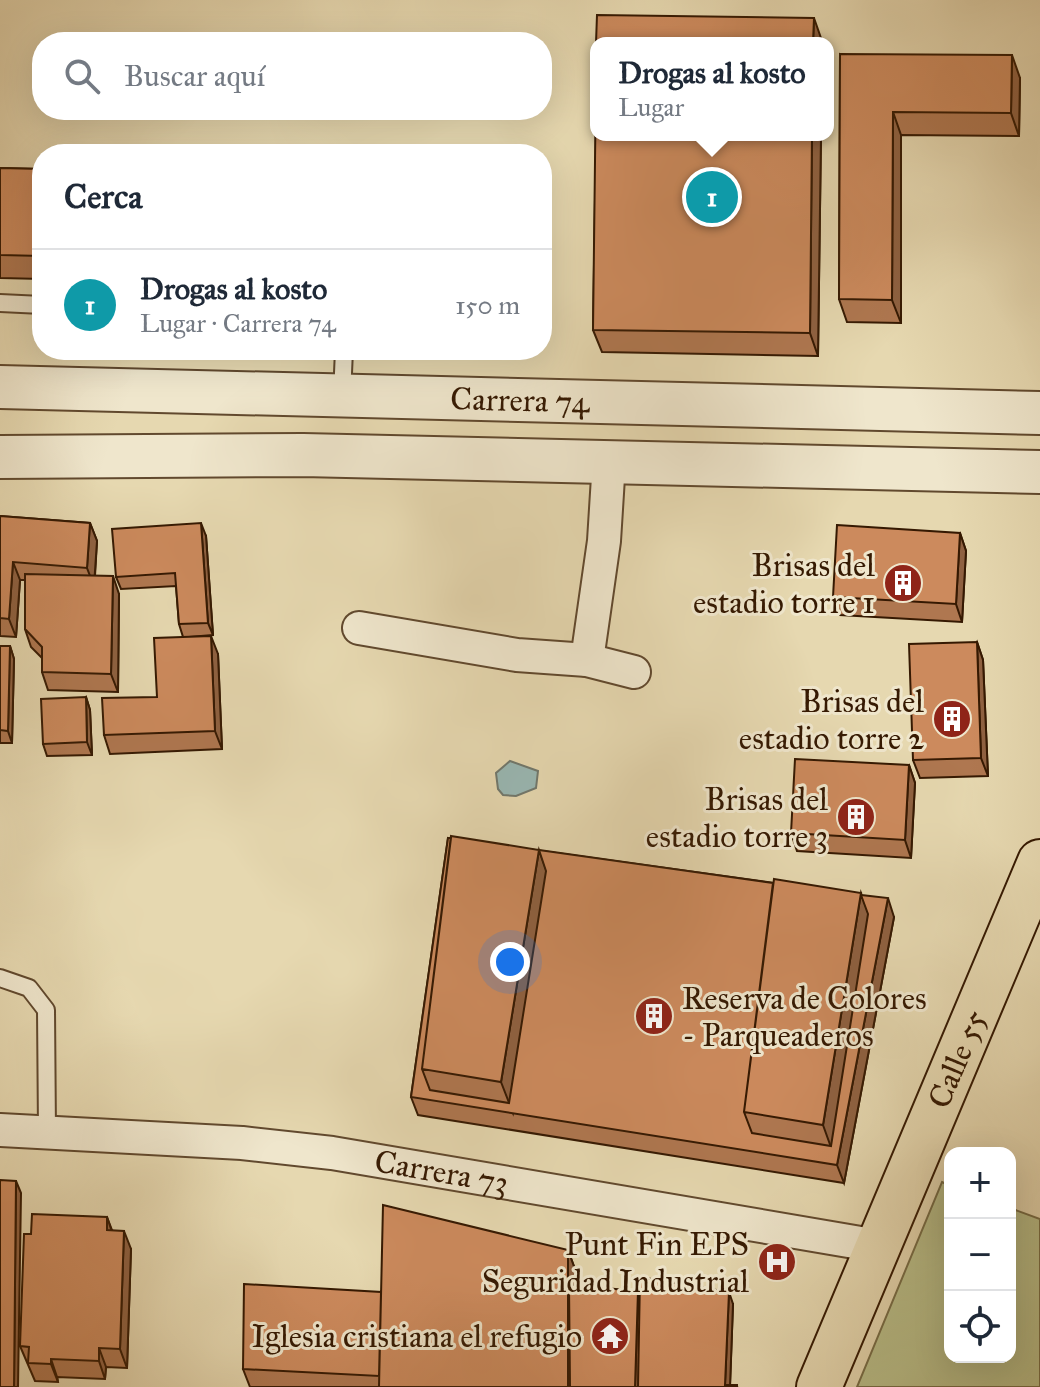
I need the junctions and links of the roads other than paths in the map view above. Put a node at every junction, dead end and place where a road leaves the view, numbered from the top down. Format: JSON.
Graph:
{"nodes":[{"id":1,"x":0,"y":303,"type":"edge"},
{"id":2,"x":32,"y":305,"type":"edge"},
{"id":3,"x":344,"y":360,"type":"edge"},
{"id":4,"x":0,"y":387,"type":"edge"},
{"id":5,"x":342,"y":396,"type":"junction"},
{"id":6,"x":1040,"y":413,"type":"edge"},
{"id":7,"x":0,"y":457,"type":"edge"},
{"id":8,"x":609,"y":461,"type":"junction"},
{"id":9,"x":1040,"y":472,"type":"edge"},
{"id":10,"x":359,"y":628,"type":"dead end"},
{"id":11,"x":587,"y":660,"type":"junction"},
{"id":12,"x":634,"y":672,"type":"dead end"},
{"id":13,"x":1040,"y":862,"type":"edge"},
{"id":14,"x":0,"y":978,"type":"edge"},
{"id":15,"x":0,"y":1130,"type":"edge"},
{"id":16,"x":47,"y":1131,"type":"junction"},
{"id":17,"x":878,"y":1246,"type":"junction"},
{"id":18,"x":819,"y":1387,"type":"edge"}],
"edges":[{"from":1,"to":2,"type":"lane"},
{"from":3,"to":5,"type":"lane"},
{"from":4,"to":5,"type":"street","name":"Carrera 74"},
{"from":5,"to":6,"type":"street","name":"Carrera 74"},
{"from":7,"to":8,"type":"street","name":"Carrera 74"},
{"from":8,"to":9,"type":"street","name":"Carrera 74"},
{"from":8,"to":11,"type":"street"},
{"from":10,"to":11,"type":"street"},
{"from":11,"to":12,"type":"street"},
{"from":13,"to":17,"type":"highway","name":"Calle 55"},
{"from":14,"to":16,"type":"lane"},
{"from":15,"to":16,"type":"street","name":"Carrera 73"},
{"from":16,"to":17,"type":"street","name":"Carrera 73"},
{"from":17,"to":18,"type":"highway","name":"Calle 55"}]}
